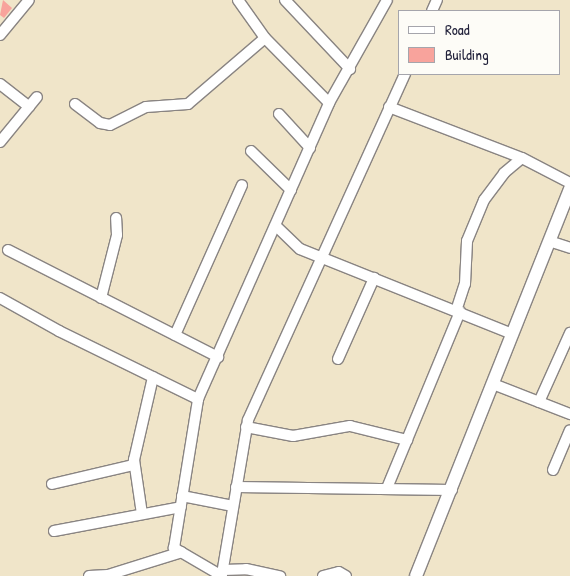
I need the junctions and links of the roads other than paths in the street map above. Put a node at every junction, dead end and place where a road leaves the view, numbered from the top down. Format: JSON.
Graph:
{"nodes":[{"id":1,"x":29,"y":0,"type":"edge"},
{"id":2,"x":238,"y":0,"type":"edge"},
{"id":3,"x":285,"y":0,"type":"edge"},
{"id":4,"x":388,"y":0,"type":"edge"},
{"id":5,"x":0,"y":35,"type":"edge"},
{"id":6,"x":265,"y":38,"type":"junction"},
{"id":7,"x":350,"y":69,"type":"junction"},
{"id":8,"x":405,"y":75,"type":"edge"},
{"id":9,"x":0,"y":84,"type":"edge"},
{"id":10,"x":37,"y":97,"type":"dead end"},
{"id":11,"x":329,"y":103,"type":"junction"},
{"id":12,"x":75,"y":104,"type":"dead end"},
{"id":13,"x":29,"y":106,"type":"junction"},
{"id":14,"x":389,"y":107,"type":"junction"},
{"id":15,"x":279,"y":114,"type":"dead end"},
{"id":16,"x":0,"y":142,"type":"edge"},
{"id":17,"x":310,"y":148,"type":"junction"},
{"id":18,"x":251,"y":151,"type":"dead end"},
{"id":19,"x":522,"y":158,"type":"junction"},
{"id":20,"x":570,"y":183,"type":"edge"},
{"id":21,"x":242,"y":185,"type":"dead end"},
{"id":22,"x":570,"y":189,"type":"edge"},
{"id":23,"x":292,"y":190,"type":"junction"},
{"id":24,"x":116,"y":218,"type":"dead end"},
{"id":25,"x":276,"y":226,"type":"junction"},
{"id":26,"x":549,"y":241,"type":"junction"},
{"id":27,"x":570,"y":248,"type":"edge"},
{"id":28,"x":8,"y":250,"type":"dead end"},
{"id":29,"x":320,"y":256,"type":"junction"},
{"id":30,"x":374,"y":278,"type":"junction"},
{"id":31,"x":0,"y":298,"type":"edge"},
{"id":32,"x":101,"y":298,"type":"junction"},
{"id":33,"x":458,"y":312,"type":"junction"},
{"id":34,"x":570,"y":333,"type":"edge"},
{"id":35,"x":513,"y":334,"type":"junction"},
{"id":36,"x":175,"y":335,"type":"junction"},
{"id":37,"x":218,"y":357,"type":"junction"},
{"id":38,"x":338,"y":359,"type":"dead end"},
{"id":39,"x":153,"y":377,"type":"junction"},
{"id":40,"x":493,"y":384,"type":"junction"},
{"id":41,"x":198,"y":399,"type":"junction"},
{"id":42,"x":539,"y":402,"type":"junction"},
{"id":43,"x":570,"y":414,"type":"edge"},
{"id":44,"x":246,"y":427,"type":"junction"},
{"id":45,"x":570,"y":430,"type":"edge"},
{"id":46,"x":408,"y":440,"type":"junction"},
{"id":47,"x":133,"y":465,"type":"junction"},
{"id":48,"x":554,"y":470,"type":"dead end"},
{"id":49,"x":52,"y":484,"type":"dead end"},
{"id":50,"x":236,"y":487,"type":"junction"},
{"id":51,"x":387,"y":488,"type":"junction"},
{"id":52,"x":452,"y":490,"type":"junction"},
{"id":53,"x":182,"y":496,"type":"junction"},
{"id":54,"x":233,"y":506,"type":"junction"},
{"id":55,"x":180,"y":507,"type":"junction"},
{"id":56,"x":142,"y":514,"type":"junction"},
{"id":57,"x":54,"y":531,"type":"dead end"},
{"id":58,"x":182,"y":552,"type":"junction"},
{"id":59,"x":222,"y":573,"type":"edge"},
{"id":60,"x":89,"y":576,"type":"edge"},
{"id":61,"x":104,"y":576,"type":"edge"},
{"id":62,"x":280,"y":576,"type":"edge"},
{"id":63,"x":323,"y":576,"type":"edge"},
{"id":64,"x":346,"y":576,"type":"edge"},
{"id":65,"x":416,"y":576,"type":"edge"}],
"edges":[{"from":1,"to":5,"type":"street"},
{"from":2,"to":6,"type":"street"},
{"from":3,"to":7,"type":"street"},
{"from":4,"to":7,"type":"street"},
{"from":6,"to":11,"type":"street"},
{"from":6,"to":12,"type":"street"},
{"from":7,"to":11,"type":"street"},
{"from":8,"to":14,"type":"street"},
{"from":9,"to":13,"type":"street"},
{"from":10,"to":13,"type":"street"},
{"from":11,"to":17,"type":"street"},
{"from":13,"to":16,"type":"street"},
{"from":14,"to":19,"type":"street"},
{"from":14,"to":29,"type":"street"},
{"from":15,"to":17,"type":"street"},
{"from":17,"to":23,"type":"street"},
{"from":18,"to":23,"type":"street"},
{"from":19,"to":20,"type":"street"},
{"from":19,"to":33,"type":"street"},
{"from":21,"to":36,"type":"street"},
{"from":22,"to":26,"type":"street"},
{"from":23,"to":25,"type":"street"},
{"from":24,"to":32,"type":"street"},
{"from":25,"to":29,"type":"street"},
{"from":25,"to":37,"type":"street"},
{"from":26,"to":27,"type":"street"},
{"from":26,"to":35,"type":"street"},
{"from":28,"to":32,"type":"street"},
{"from":29,"to":30,"type":"street"},
{"from":29,"to":44,"type":"street"},
{"from":30,"to":33,"type":"street"},
{"from":30,"to":38,"type":"street"},
{"from":31,"to":39,"type":"street"},
{"from":32,"to":36,"type":"street"},
{"from":33,"to":35,"type":"street"},
{"from":33,"to":46,"type":"street"},
{"from":34,"to":42,"type":"street"},
{"from":35,"to":40,"type":"street"},
{"from":36,"to":37,"type":"street"},
{"from":37,"to":41,"type":"street"},
{"from":39,"to":41,"type":"street"},
{"from":39,"to":47,"type":"street"},
{"from":40,"to":42,"type":"street"},
{"from":40,"to":52,"type":"street"},
{"from":41,"to":53,"type":"street"},
{"from":42,"to":43,"type":"street"},
{"from":44,"to":46,"type":"street"},
{"from":44,"to":50,"type":"street"},
{"from":45,"to":48,"type":"street"},
{"from":46,"to":51,"type":"street"},
{"from":47,"to":49,"type":"street"},
{"from":47,"to":56,"type":"street"},
{"from":50,"to":51,"type":"street"},
{"from":50,"to":54,"type":"street"},
{"from":51,"to":52,"type":"street"},
{"from":52,"to":65,"type":"street"},
{"from":53,"to":54,"type":"street"},
{"from":53,"to":55,"type":"street"},
{"from":54,"to":59,"type":"street"},
{"from":55,"to":56,"type":"street"},
{"from":55,"to":58,"type":"street"},
{"from":56,"to":57,"type":"street"},
{"from":58,"to":59,"type":"street"},
{"from":58,"to":61,"type":"street"},
{"from":59,"to":62,"type":"street"},
{"from":60,"to":61,"type":"street"},
{"from":63,"to":64,"type":"street"}]}
